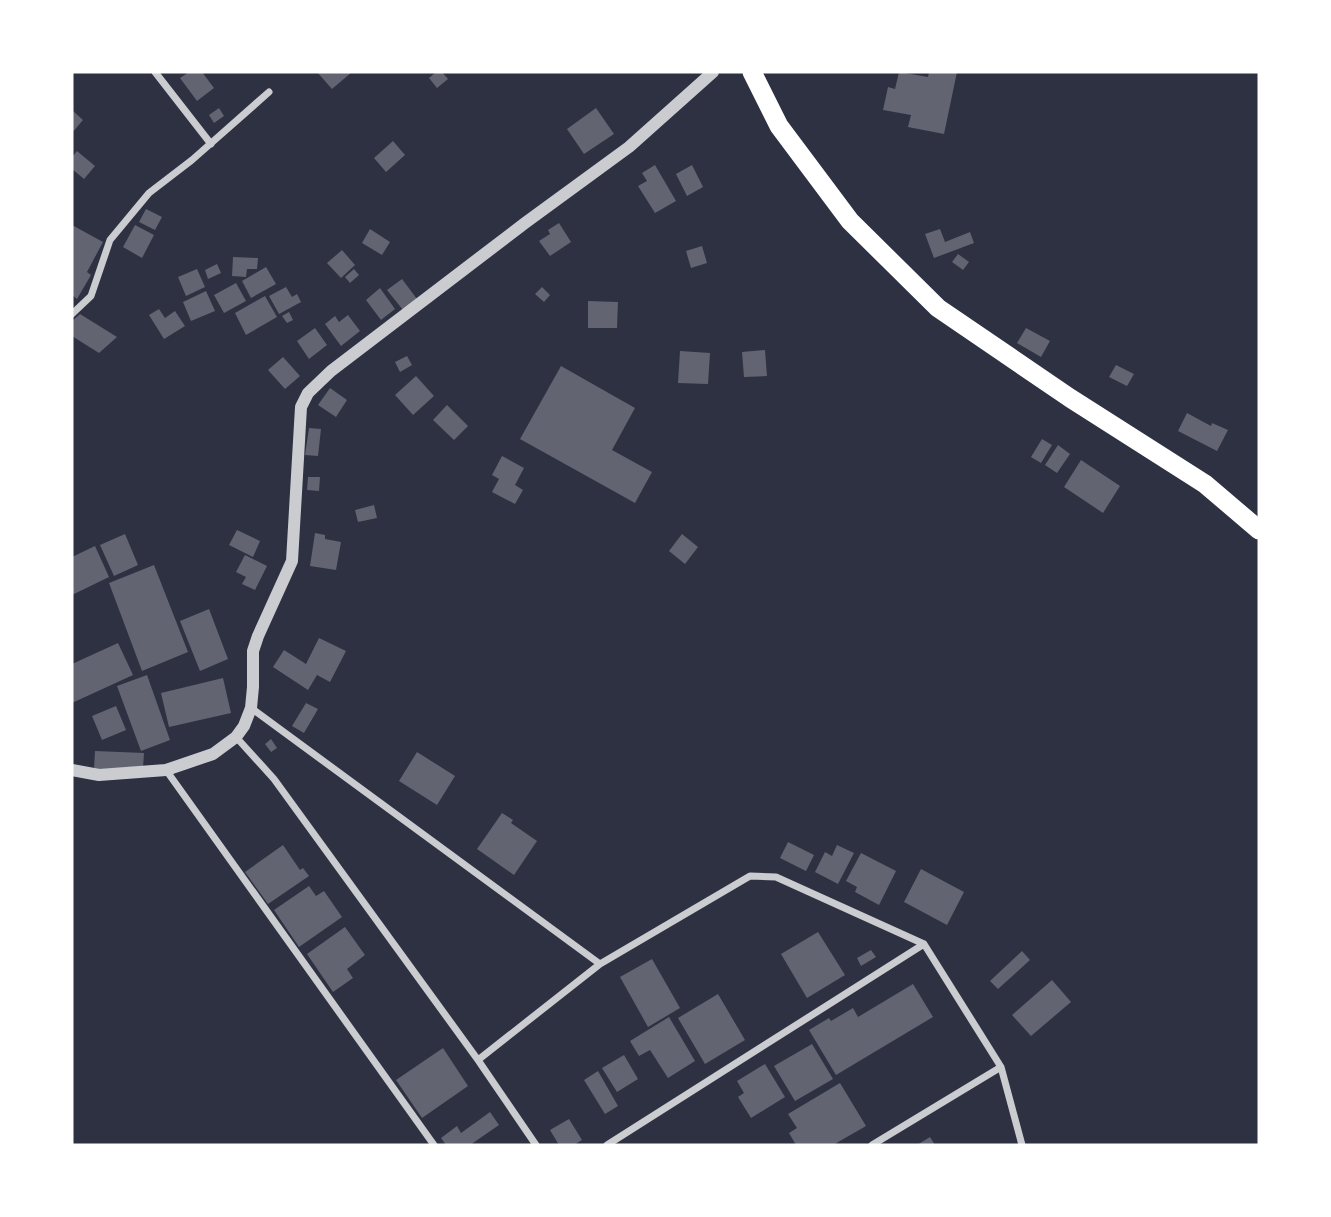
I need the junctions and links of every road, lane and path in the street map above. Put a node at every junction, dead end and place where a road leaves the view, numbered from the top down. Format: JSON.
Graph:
{"nodes":[{"id":1,"x":155,"y":72,"type":"edge"},
{"id":2,"x":713,"y":72,"type":"edge"},
{"id":3,"x":752,"y":72,"type":"edge"},
{"id":4,"x":269,"y":92,"type":"dead end"},
{"id":5,"x":211,"y":144,"type":"junction"},
{"id":6,"x":72,"y":314,"type":"edge"},
{"id":7,"x":1259,"y":530,"type":"edge"},
{"id":8,"x":251,"y":708,"type":"junction"},
{"id":9,"x":236,"y":737,"type":"junction"},
{"id":10,"x":72,"y":770,"type":"edge"},
{"id":11,"x":166,"y":770,"type":"junction"},
{"id":12,"x":924,"y":944,"type":"junction"},
{"id":13,"x":600,"y":964,"type":"junction"},
{"id":14,"x":478,"y":1060,"type":"junction"},
{"id":15,"x":1001,"y":1066,"type":"junction"},
{"id":16,"x":434,"y":1145,"type":"edge"},
{"id":17,"x":536,"y":1145,"type":"edge"},
{"id":18,"x":607,"y":1145,"type":"edge"},
{"id":19,"x":872,"y":1145,"type":"edge"},
{"id":20,"x":1022,"y":1145,"type":"edge"}],
"edges":[{"from":1,"to":5,"type":"street"},
{"from":2,"to":8,"type":"street"},
{"from":3,"to":7,"type":"highway"},
{"from":4,"to":5,"type":"street"},
{"from":5,"to":6,"type":"street"},
{"from":8,"to":9,"type":"street"},
{"from":8,"to":13,"type":"street"},
{"from":9,"to":11,"type":"street"},
{"from":9,"to":14,"type":"street"},
{"from":10,"to":11,"type":"street"},
{"from":11,"to":16,"type":"street"},
{"from":12,"to":13,"type":"street"},
{"from":12,"to":15,"type":"street"},
{"from":12,"to":18,"type":"street"},
{"from":13,"to":14,"type":"street"},
{"from":14,"to":17,"type":"street"},
{"from":15,"to":19,"type":"street"},
{"from":15,"to":20,"type":"street"}]}
